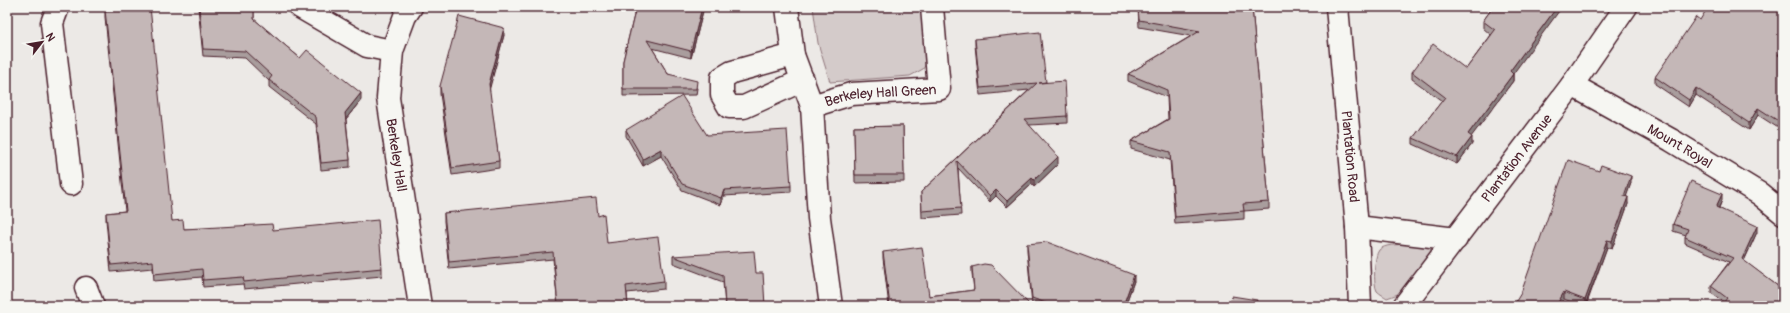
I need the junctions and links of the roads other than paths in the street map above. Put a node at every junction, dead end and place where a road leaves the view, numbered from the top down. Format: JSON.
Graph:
{"nodes":[{"id":1,"x":58,"y":7,"type":"edge"},
{"id":2,"x":300,"y":7,"type":"edge"},
{"id":3,"x":411,"y":7,"type":"edge"},
{"id":4,"x":787,"y":7,"type":"edge"},
{"id":5,"x":932,"y":7,"type":"edge"},
{"id":6,"x":1337,"y":7,"type":"edge"},
{"id":7,"x":1626,"y":7,"type":"edge"},
{"id":8,"x":392,"y":51,"type":"junction"},
{"id":9,"x":793,"y":55,"type":"junction"},
{"id":10,"x":803,"y":80,"type":"junction"},
{"id":11,"x":1572,"y":84,"type":"junction"},
{"id":12,"x":812,"y":106,"type":"junction"},
{"id":13,"x":71,"y":184,"type":"dead end"},
{"id":14,"x":1783,"y":213,"type":"edge"},
{"id":15,"x":1357,"y":227,"type":"junction"},
{"id":16,"x":1456,"y":239,"type":"junction"},
{"id":17,"x":420,"y":306,"type":"edge"},
{"id":18,"x":830,"y":306,"type":"edge"},
{"id":19,"x":1360,"y":306,"type":"edge"},
{"id":20,"x":1404,"y":306,"type":"edge"}],
"edges":[{"from":1,"to":13,"type":"street"},
{"from":2,"to":8,"type":"street"},
{"from":3,"to":8,"type":"street","name":"Berkeley Hall"},
{"from":4,"to":9,"type":"street","name":"Berkeley Hall Green"},
{"from":5,"to":12,"type":"street","name":"Berkeley Hall Green"},
{"from":6,"to":15,"type":"street","name":"Plantation Road"},
{"from":7,"to":11,"type":"street","name":"Plantation Avenue"},
{"from":8,"to":17,"type":"street","name":"Berkeley Hall"},
{"from":9,"to":10,"type":"street","name":"Berkeley Hall Green"},
{"from":9,"to":10,"type":"street"},
{"from":10,"to":12,"type":"street","name":"Berkeley Hall Green"},
{"from":11,"to":14,"type":"street","name":"Mount Royal"},
{"from":11,"to":16,"type":"street","name":"Plantation Avenue"},
{"from":12,"to":18,"type":"street","name":"Berkeley Hall Green"},
{"from":15,"to":16,"type":"street"},
{"from":15,"to":19,"type":"street","name":"Plantation Road"},
{"from":16,"to":20,"type":"street","name":"Plantation Avenue"}]}
